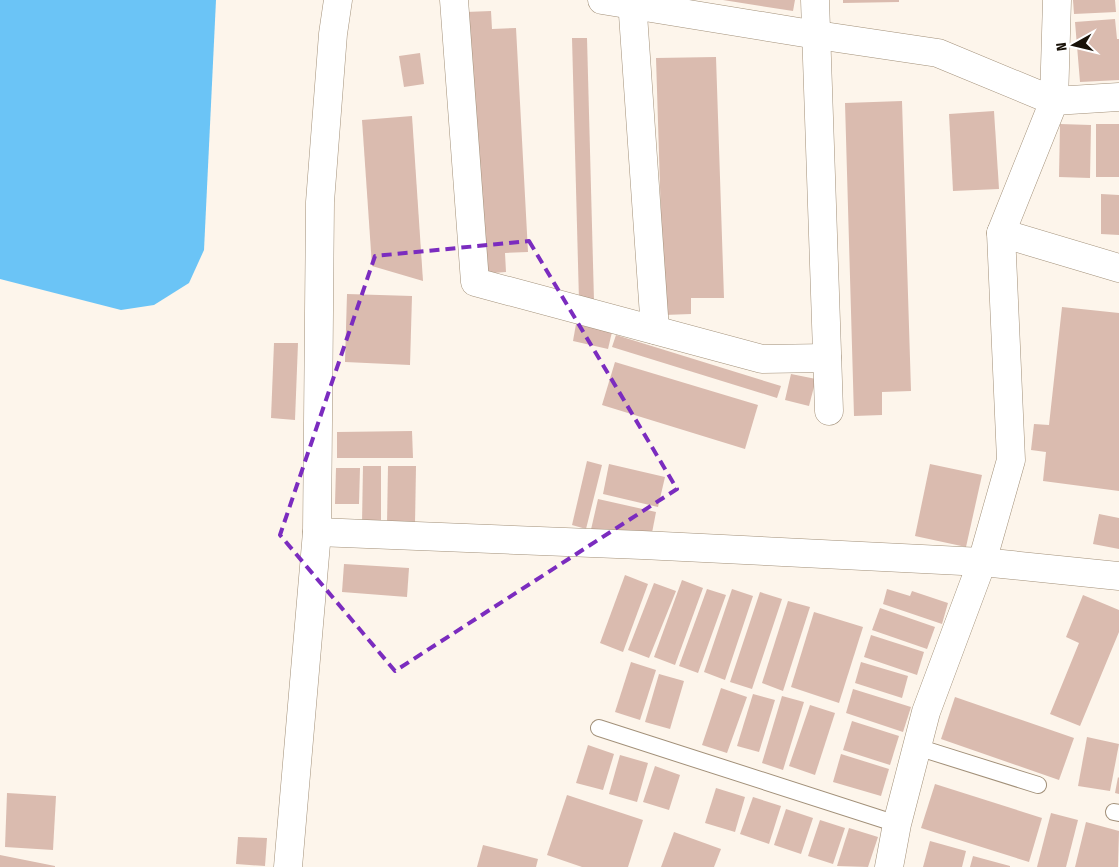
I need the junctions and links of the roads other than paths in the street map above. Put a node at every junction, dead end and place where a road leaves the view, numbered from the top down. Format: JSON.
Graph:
{"nodes":[{"id":1,"x":338,"y":0,"type":"edge"},
{"id":2,"x":454,"y":0,"type":"edge"},
{"id":3,"x":602,"y":0,"type":"edge"},
{"id":4,"x":815,"y":0,"type":"edge"},
{"id":5,"x":1057,"y":0,"type":"edge"},
{"id":6,"x":632,"y":3,"type":"edge"},
{"id":7,"x":817,"y":36,"type":"junction"},
{"id":8,"x":1119,"y":97,"type":"edge"},
{"id":9,"x":1054,"y":101,"type":"junction"},
{"id":10,"x":1001,"y":233,"type":"junction"},
{"id":11,"x":1119,"y":268,"type":"edge"},
{"id":12,"x":655,"y":330,"type":"junction"},
{"id":13,"x":828,"y":358,"type":"junction"},
{"id":14,"x":829,"y":411,"type":"dead end"},
{"id":15,"x":317,"y":532,"type":"junction"},
{"id":16,"x":982,"y":562,"type":"junction"},
{"id":17,"x":1119,"y":576,"type":"edge"},
{"id":18,"x":599,"y":728,"type":"dead end"},
{"id":19,"x":917,"y":747,"type":"junction"},
{"id":20,"x":1038,"y":784,"type":"dead end"},
{"id":21,"x":897,"y":824,"type":"junction"},
{"id":22,"x":288,"y":867,"type":"edge"},
{"id":23,"x":889,"y":867,"type":"edge"}],
"edges":[{"from":1,"to":15,"type":"street"},
{"from":2,"to":12,"type":"street"},
{"from":3,"to":6,"type":"street"},
{"from":4,"to":7,"type":"street"},
{"from":5,"to":9,"type":"street"},
{"from":6,"to":7,"type":"street"},
{"from":6,"to":12,"type":"street"},
{"from":7,"to":9,"type":"street"},
{"from":7,"to":13,"type":"street"},
{"from":8,"to":9,"type":"street"},
{"from":9,"to":10,"type":"street"},
{"from":10,"to":11,"type":"street"},
{"from":10,"to":16,"type":"street"},
{"from":12,"to":13,"type":"street"},
{"from":13,"to":14,"type":"street"},
{"from":15,"to":16,"type":"street"},
{"from":15,"to":22,"type":"street"},
{"from":16,"to":17,"type":"street"},
{"from":16,"to":19,"type":"street"},
{"from":18,"to":21,"type":"lane"},
{"from":19,"to":20,"type":"lane"},
{"from":19,"to":21,"type":"street"},
{"from":21,"to":23,"type":"street"}]}
